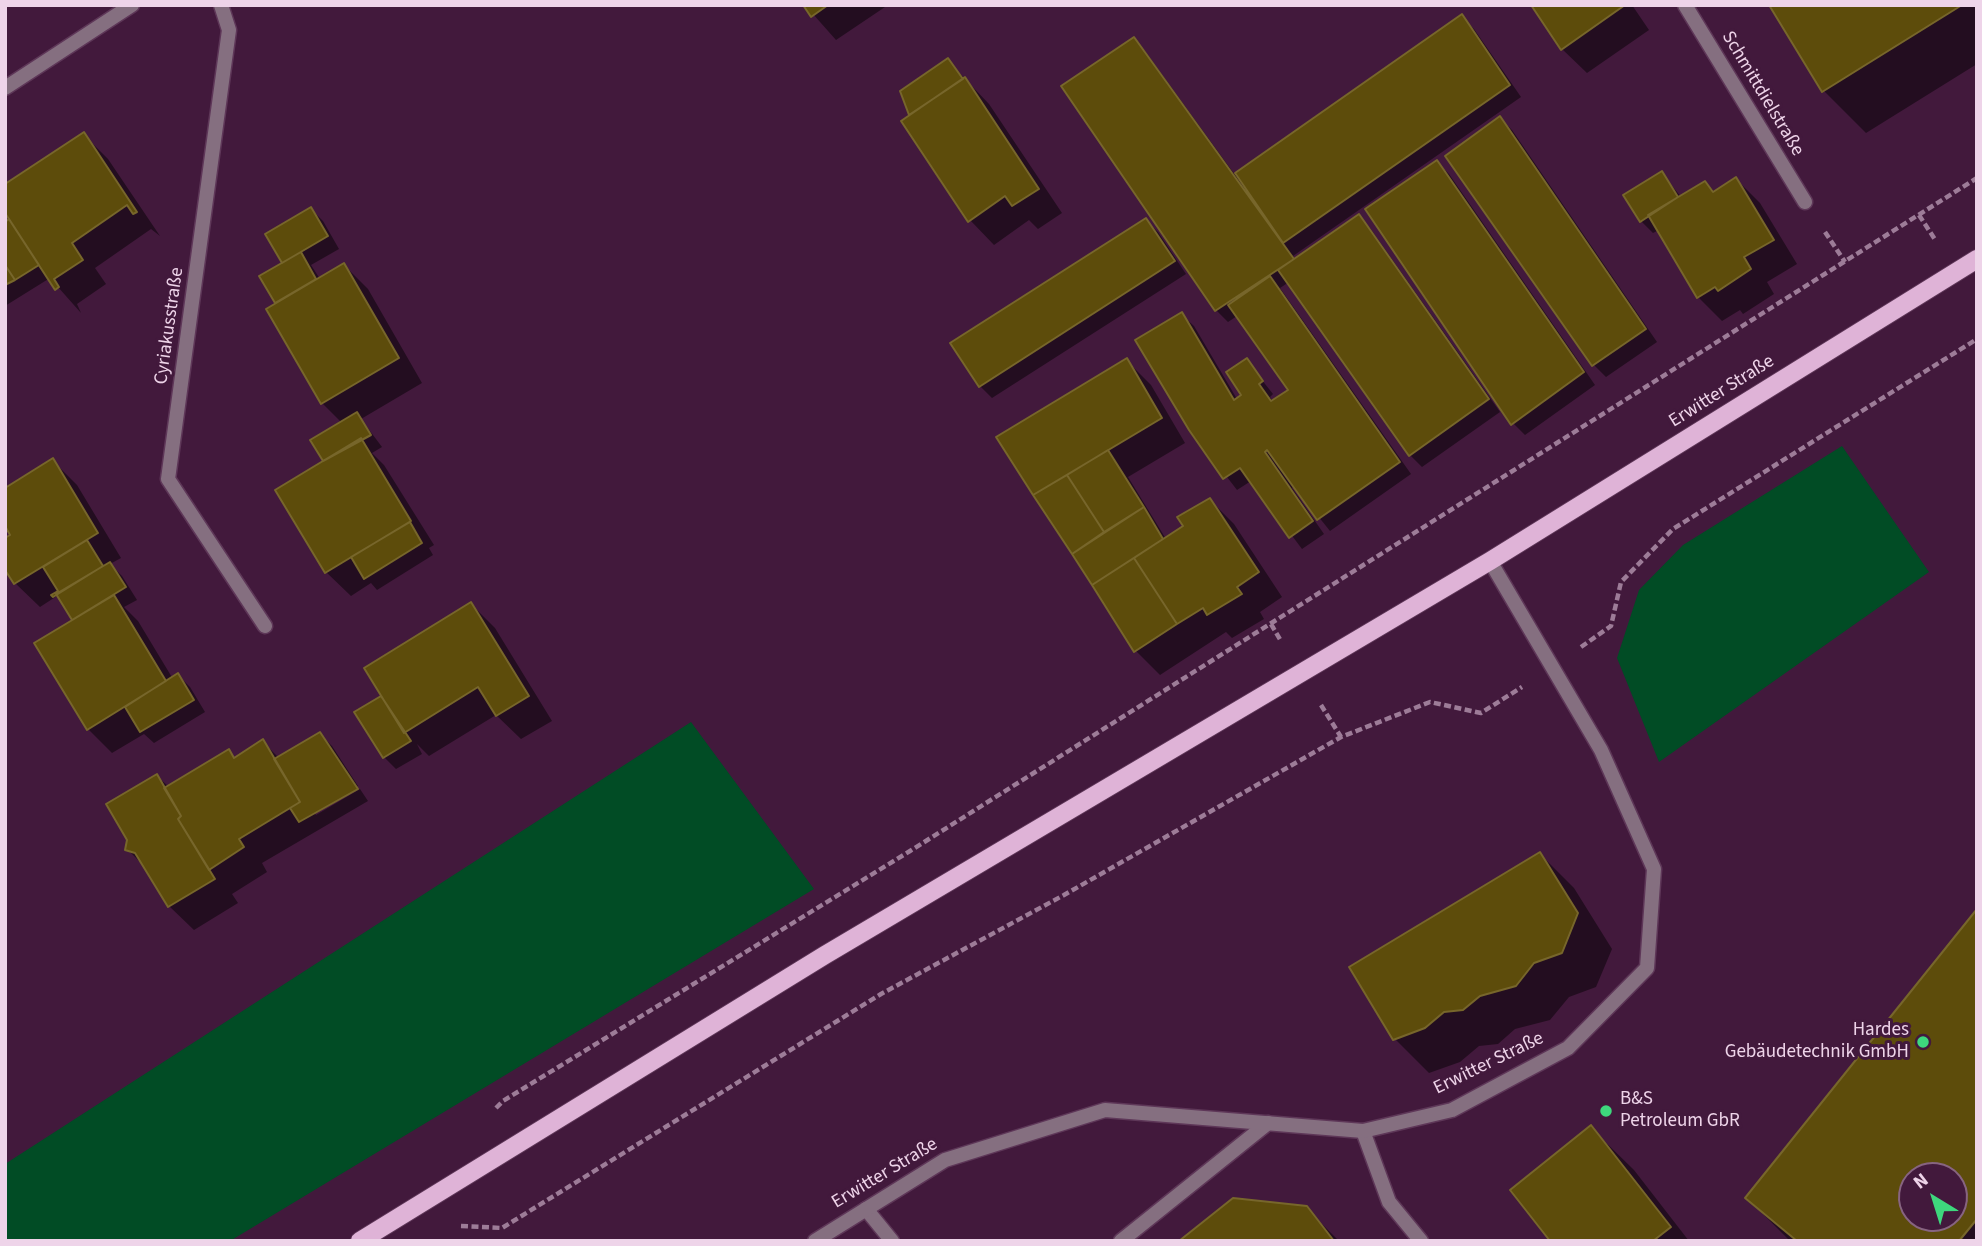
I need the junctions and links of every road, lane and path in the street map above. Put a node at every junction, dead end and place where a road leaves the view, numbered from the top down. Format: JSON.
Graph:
{"nodes":[{"id":1,"x":132,"y":5,"type":"edge"},
{"id":2,"x":221,"y":5,"type":"edge"},
{"id":3,"x":1685,"y":5,"type":"edge"},
{"id":4,"x":5,"y":88,"type":"edge"},
{"id":5,"x":1977,"y":178,"type":"edge"},
{"id":6,"x":1805,"y":202,"type":"dead end"},
{"id":7,"x":1977,"y":258,"type":"edge"},
{"id":8,"x":1977,"y":339,"type":"edge"},
{"id":9,"x":1490,"y":561,"type":"junction"},
{"id":10,"x":265,"y":626,"type":"dead end"},
{"id":11,"x":1553,"y":667,"type":"junction"},
{"id":12,"x":494,"y":1111,"type":"dead end"},
{"id":13,"x":1268,"y":1123,"type":"junction"},
{"id":14,"x":1363,"y":1131,"type":"junction"},
{"id":15,"x":866,"y":1209,"type":"junction"},
{"id":16,"x":460,"y":1226,"type":"dead end"},
{"id":17,"x":360,"y":1241,"type":"edge"},
{"id":18,"x":815,"y":1241,"type":"edge"},
{"id":19,"x":892,"y":1241,"type":"edge"},
{"id":20,"x":1121,"y":1241,"type":"edge"},
{"id":21,"x":1421,"y":1241,"type":"edge"}],
"edges":[{"from":1,"to":4,"type":"street"},
{"from":2,"to":10,"type":"street","name":"Cyriakusstraße"},
{"from":3,"to":6,"type":"street","name":"Schmittdielstraße"},
{"from":5,"to":12,"type":"path"},
{"from":7,"to":9,"type":"main road","name":"Erwitter Straße"},
{"from":8,"to":11,"type":"path"},
{"from":9,"to":11,"type":"street","name":"Erwitter Straße"},
{"from":9,"to":17,"type":"main road","name":"Erwitter Straße"},
{"from":11,"to":14,"type":"street","name":"Erwitter Straße"},
{"from":11,"to":16,"type":"path"},
{"from":13,"to":14,"type":"street","name":"Erwitter Straße"},
{"from":13,"to":15,"type":"street","name":"Erwitter Straße"},
{"from":13,"to":20,"type":"street"},
{"from":14,"to":21,"type":"street"},
{"from":15,"to":18,"type":"street","name":"Erwitter Straße"},
{"from":15,"to":19,"type":"street"}]}
